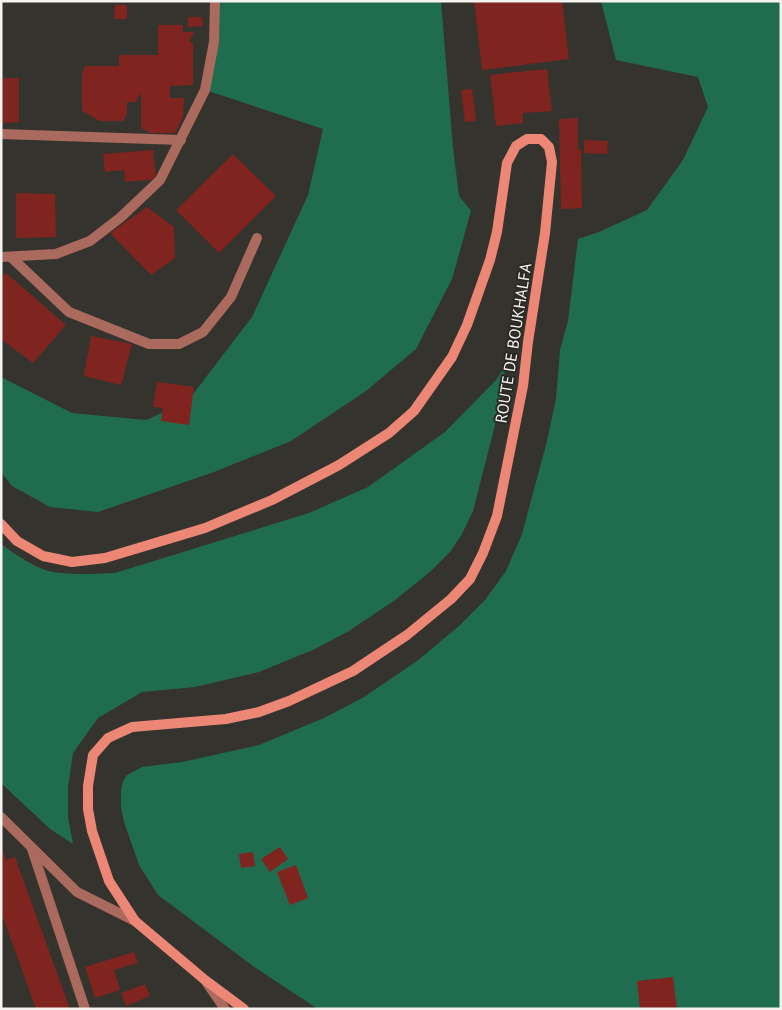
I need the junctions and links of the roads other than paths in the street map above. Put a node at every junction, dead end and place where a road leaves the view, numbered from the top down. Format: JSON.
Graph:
{"nodes":[{"id":1,"x":215,"y":1,"type":"edge"},
{"id":2,"x":1,"y":134,"type":"edge"},
{"id":3,"x":181,"y":140,"type":"junction"},
{"id":4,"x":256,"y":238,"type":"dead end"},
{"id":5,"x":6,"y":257,"type":"edge"},
{"id":6,"x":1,"y":524,"type":"edge"},
{"id":7,"x":1,"y":817,"type":"edge"},
{"id":8,"x":32,"y":848,"type":"junction"},
{"id":9,"x":135,"y":921,"type":"junction"},
{"id":10,"x":204,"y":980,"type":"junction"},
{"id":11,"x":85,"y":1009,"type":"edge"},
{"id":12,"x":225,"y":1009,"type":"edge"},
{"id":13,"x":244,"y":1009,"type":"edge"}],
"edges":[{"from":1,"to":3,"type":"street"},
{"from":2,"to":3,"type":"street"},
{"from":3,"to":5,"type":"street"},
{"from":4,"to":5,"type":"street"},
{"from":6,"to":9,"type":"main road","name":"ROUTE DE BOUKHALFA"},
{"from":7,"to":8,"type":"street"},
{"from":8,"to":9,"type":"street"},
{"from":8,"to":11,"type":"street"},
{"from":9,"to":10,"type":"main road","name":"ROUTE DE BOUKHALFA"},
{"from":10,"to":12,"type":"street"},
{"from":10,"to":13,"type":"main road","name":"ROUTE DE BOUKHALFA"}]}
